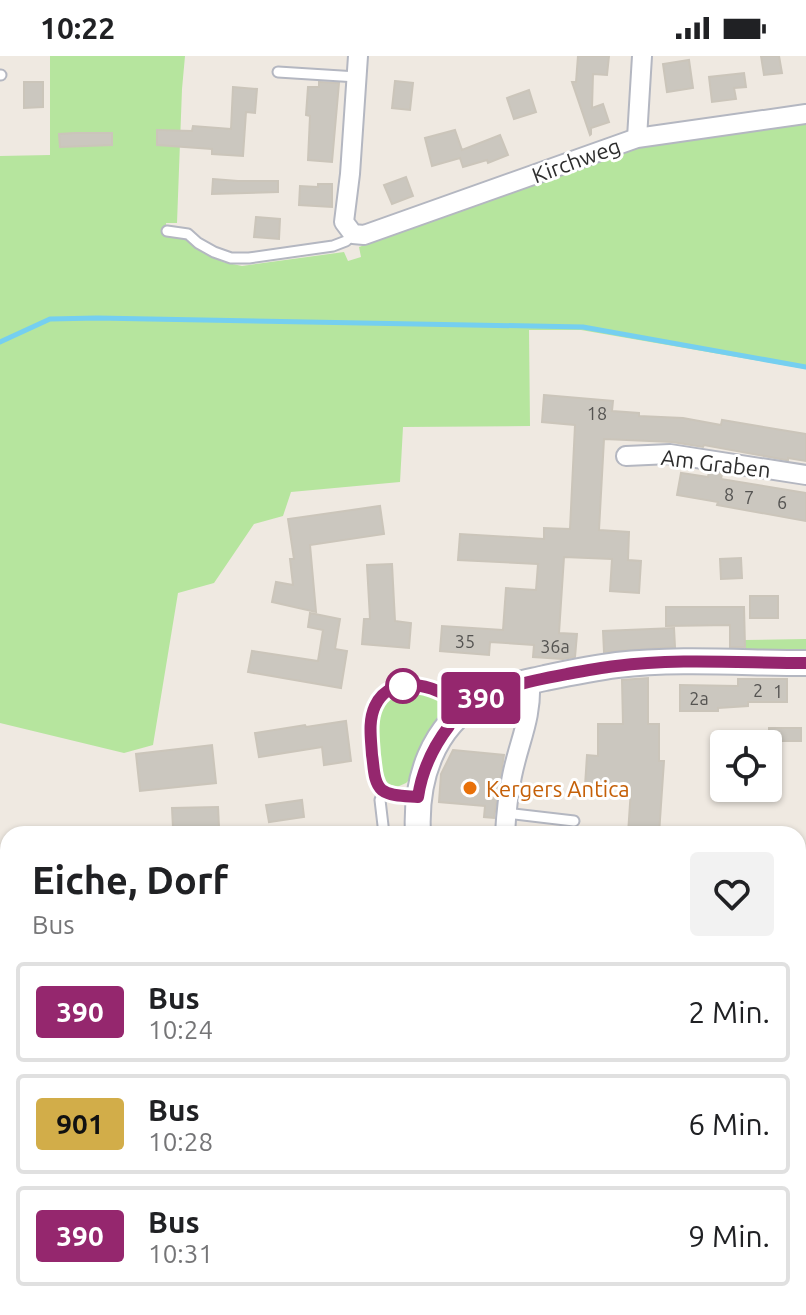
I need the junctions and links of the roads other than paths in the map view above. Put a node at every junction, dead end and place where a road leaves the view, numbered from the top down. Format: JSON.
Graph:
{"nodes":[{"id":1,"x":358,"y":56,"type":"edge"},
{"id":2,"x":642,"y":56,"type":"edge"},
{"id":3,"x":278,"y":72,"type":"dead end"},
{"id":4,"x":357,"y":77,"type":"junction"},
{"id":5,"x":806,"y":114,"type":"edge"},
{"id":6,"x":637,"y":138,"type":"junction"},
{"id":7,"x":167,"y":231,"type":"dead end"},
{"id":8,"x":354,"y":241,"type":"junction"},
{"id":9,"x":626,"y":456,"type":"dead end"},
{"id":10,"x":806,"y":475,"type":"edge"},
{"id":11,"x":806,"y":663,"type":"edge"},
{"id":12,"x":530,"y":681,"type":"junction"},
{"id":13,"x":464,"y":710,"type":"junction"},
{"id":14,"x":384,"y":791,"type":"junction"},
{"id":15,"x":418,"y":797,"type":"junction"},
{"id":16,"x":506,"y":813,"type":"junction"},
{"id":17,"x":574,"y":821,"type":"dead end"},
{"id":18,"x":383,"y":826,"type":"edge"},
{"id":19,"x":418,"y":826,"type":"edge"},
{"id":20,"x":505,"y":826,"type":"edge"}],
"edges":[{"from":1,"to":4,"type":"street"},
{"from":2,"to":6,"type":"street"},
{"from":3,"to":4,"type":"lane"},
{"from":4,"to":8,"type":"street"},
{"from":5,"to":6,"type":"street","name":"Kirchweg"},
{"from":6,"to":8,"type":"street","name":"Kirchweg"},
{"from":7,"to":8,"type":"lane"},
{"from":9,"to":10,"type":"street","name":"Am Graben"},
{"from":11,"to":12,"type":"main road"},
{"from":12,"to":13,"type":"main road"},
{"from":12,"to":16,"type":"street"},
{"from":13,"to":14,"type":"lane"},
{"from":13,"to":15,"type":"main road"},
{"from":14,"to":15,"type":"lane"},
{"from":14,"to":18,"type":"lane"},
{"from":15,"to":19,"type":"main road"},
{"from":16,"to":17,"type":"lane"},
{"from":16,"to":20,"type":"street"}]}
